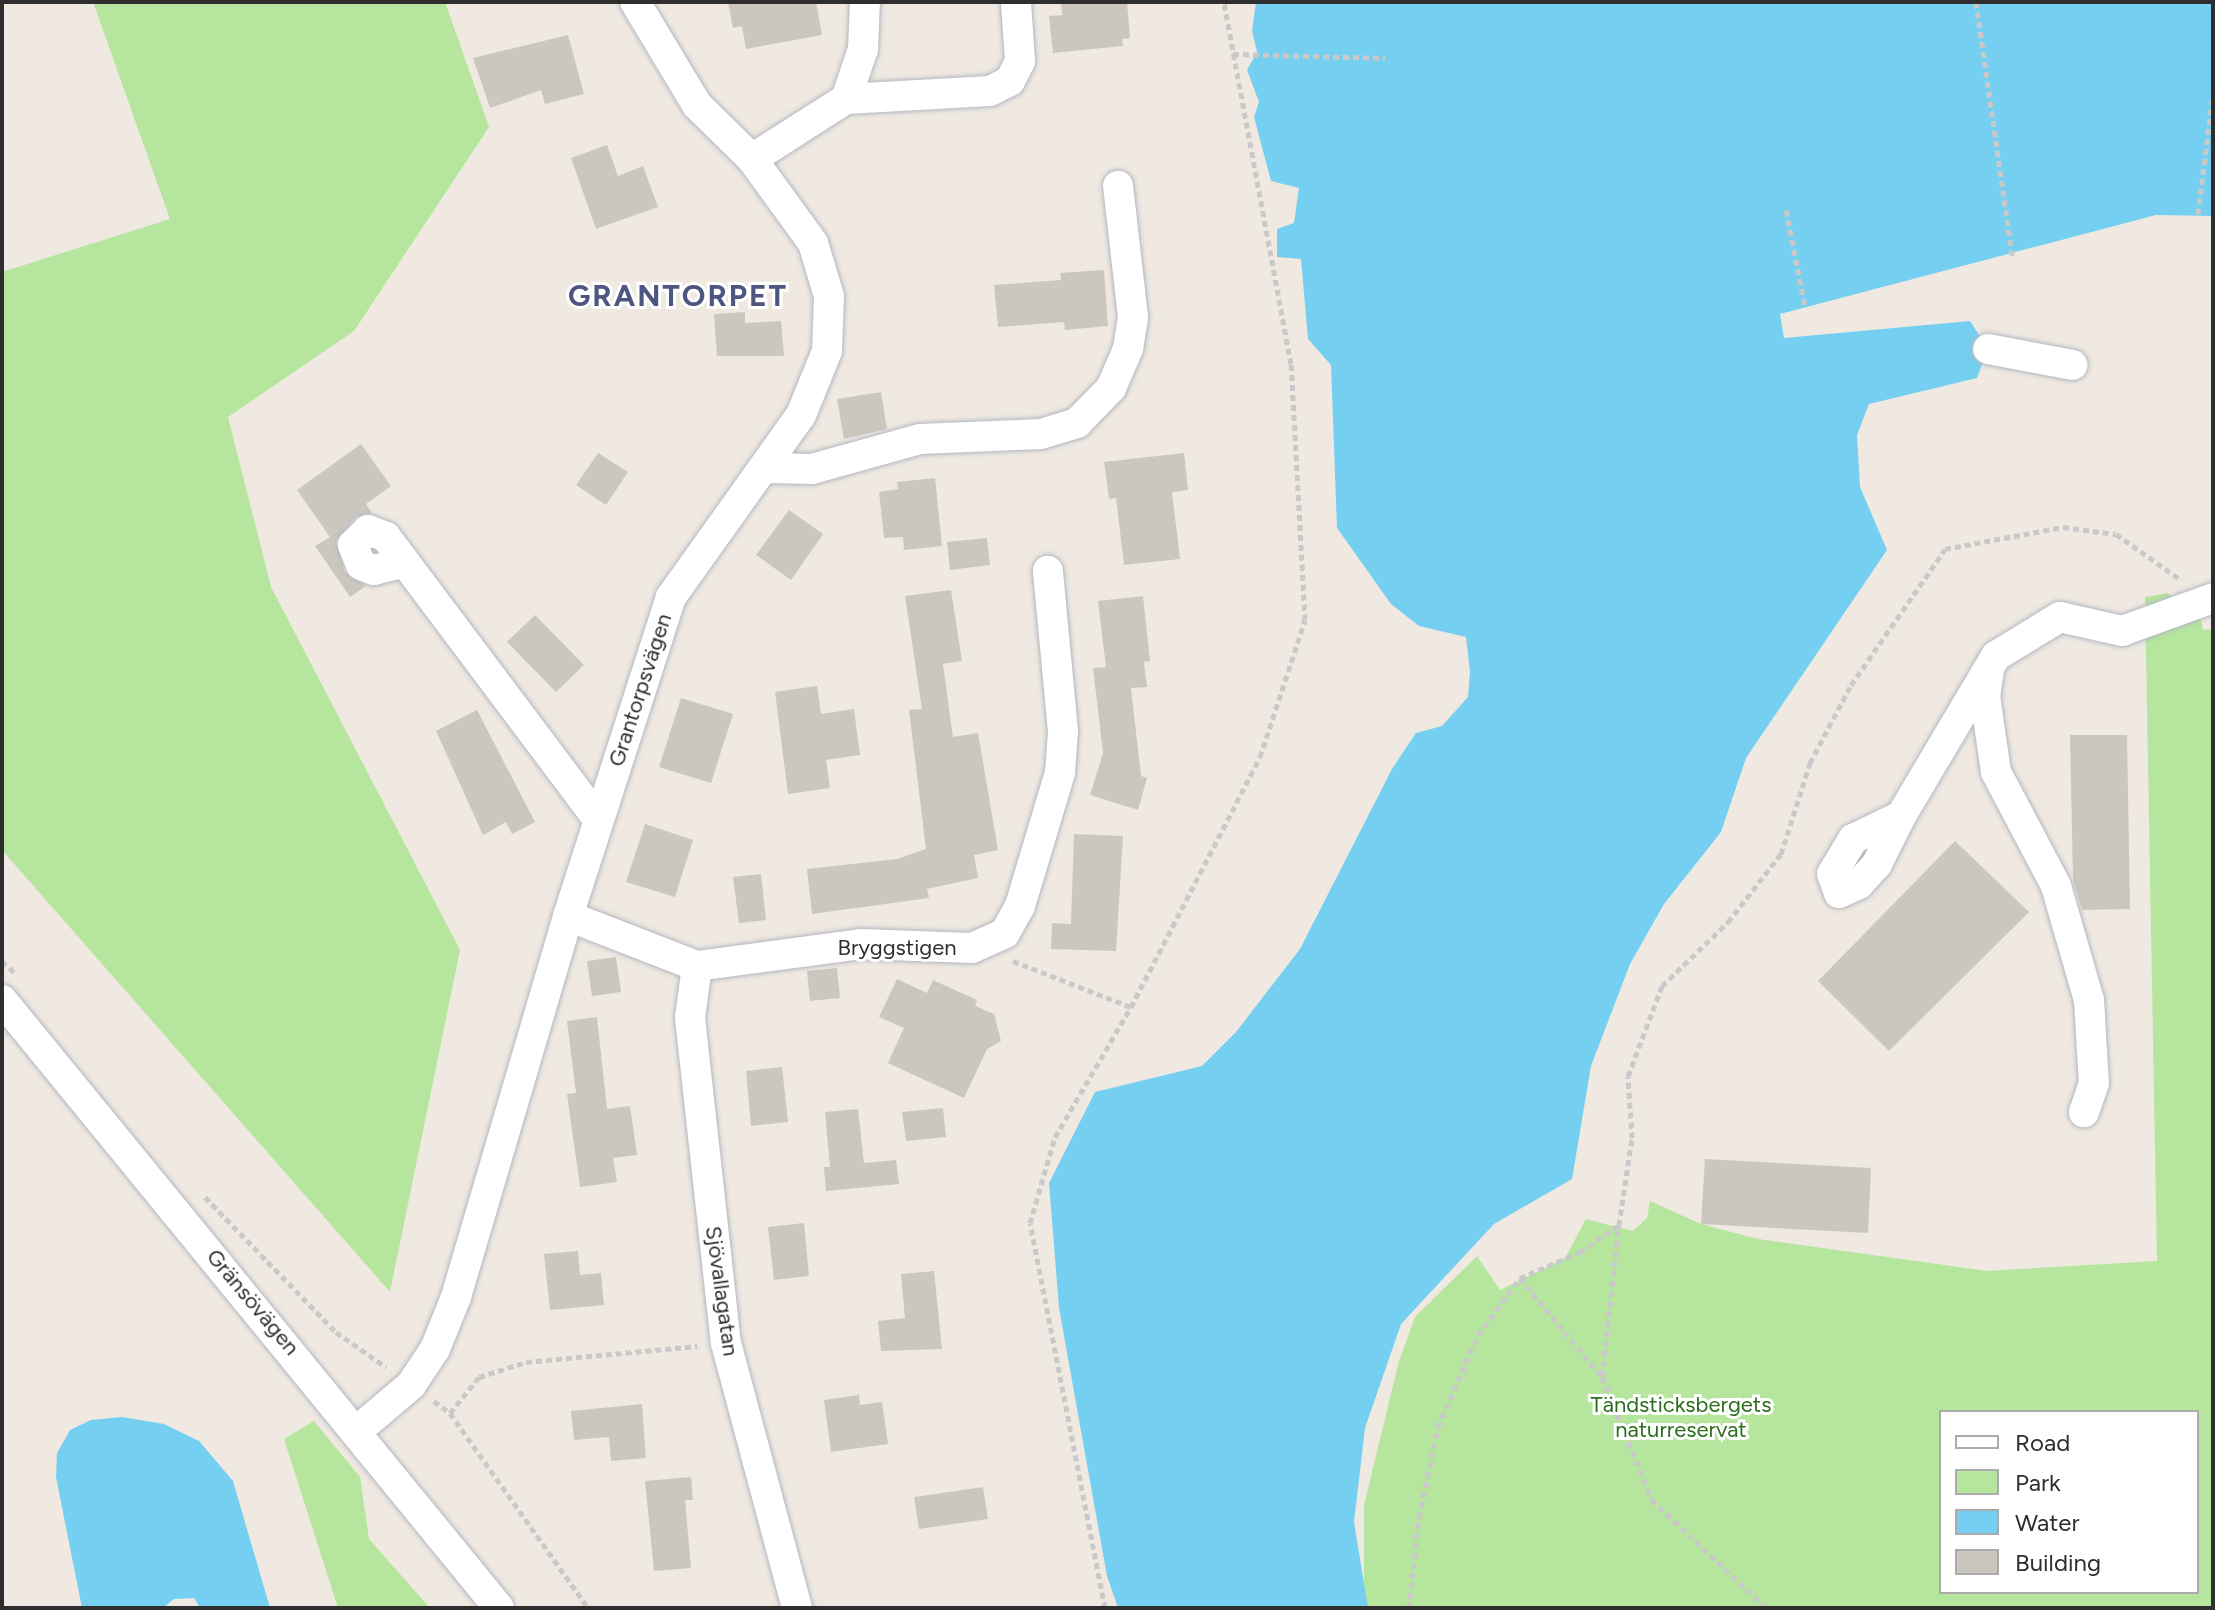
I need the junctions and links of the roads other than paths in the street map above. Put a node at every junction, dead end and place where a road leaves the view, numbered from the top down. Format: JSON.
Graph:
{"nodes":[{"id":1,"x":635,"y":2,"type":"edge"},
{"id":2,"x":865,"y":2,"type":"edge"},
{"id":3,"x":1016,"y":2,"type":"edge"},
{"id":4,"x":846,"y":99,"type":"junction"},
{"id":5,"x":752,"y":159,"type":"junction"},
{"id":6,"x":1118,"y":186,"type":"dead end"},
{"id":7,"x":1988,"y":349,"type":"dead end"},
{"id":8,"x":2073,"y":365,"type":"dead end"},
{"id":9,"x":766,"y":468,"type":"junction"},
{"id":10,"x":402,"y":563,"type":"dead end"},
{"id":11,"x":1048,"y":571,"type":"dead end"},
{"id":12,"x":2211,"y":599,"type":"edge"},
{"id":13,"x":1989,"y":667,"type":"junction"},
{"id":14,"x":1901,"y":816,"type":"dead end"},
{"id":15,"x":598,"y":819,"type":"junction"},
{"id":16,"x":568,"y":916,"type":"junction"},
{"id":17,"x":697,"y":966,"type":"junction"},
{"id":18,"x":11,"y":989,"type":"edge"},
{"id":19,"x":2084,"y":1112,"type":"dead end"},
{"id":20,"x":358,"y":1430,"type":"junction"},
{"id":21,"x":499,"y":1608,"type":"edge"},
{"id":22,"x":797,"y":1608,"type":"edge"}],
"edges":[{"from":1,"to":5,"type":"street","name":"Grantorpsvägen"},
{"from":2,"to":4,"type":"street"},
{"from":3,"to":4,"type":"street"},
{"from":4,"to":5,"type":"street"},
{"from":5,"to":9,"type":"street","name":"Grantorpsvägen"},
{"from":6,"to":9,"type":"street"},
{"from":7,"to":8,"type":"street"},
{"from":9,"to":15,"type":"street","name":"Grantorpsvägen"},
{"from":10,"to":15,"type":"street"},
{"from":11,"to":17,"type":"street","name":"Bryggstigen"},
{"from":12,"to":13,"type":"street"},
{"from":13,"to":14,"type":"street"},
{"from":13,"to":19,"type":"street"},
{"from":15,"to":16,"type":"street","name":"Grantorpsvägen"},
{"from":16,"to":17,"type":"street","name":"Bryggstigen"},
{"from":16,"to":20,"type":"street","name":"Grantorpsvägen"},
{"from":17,"to":22,"type":"street","name":"Sjövallagatan"},
{"from":18,"to":20,"type":"street","name":"Gränsövägen"},
{"from":20,"to":21,"type":"street","name":"Gränsövägen"}]}
